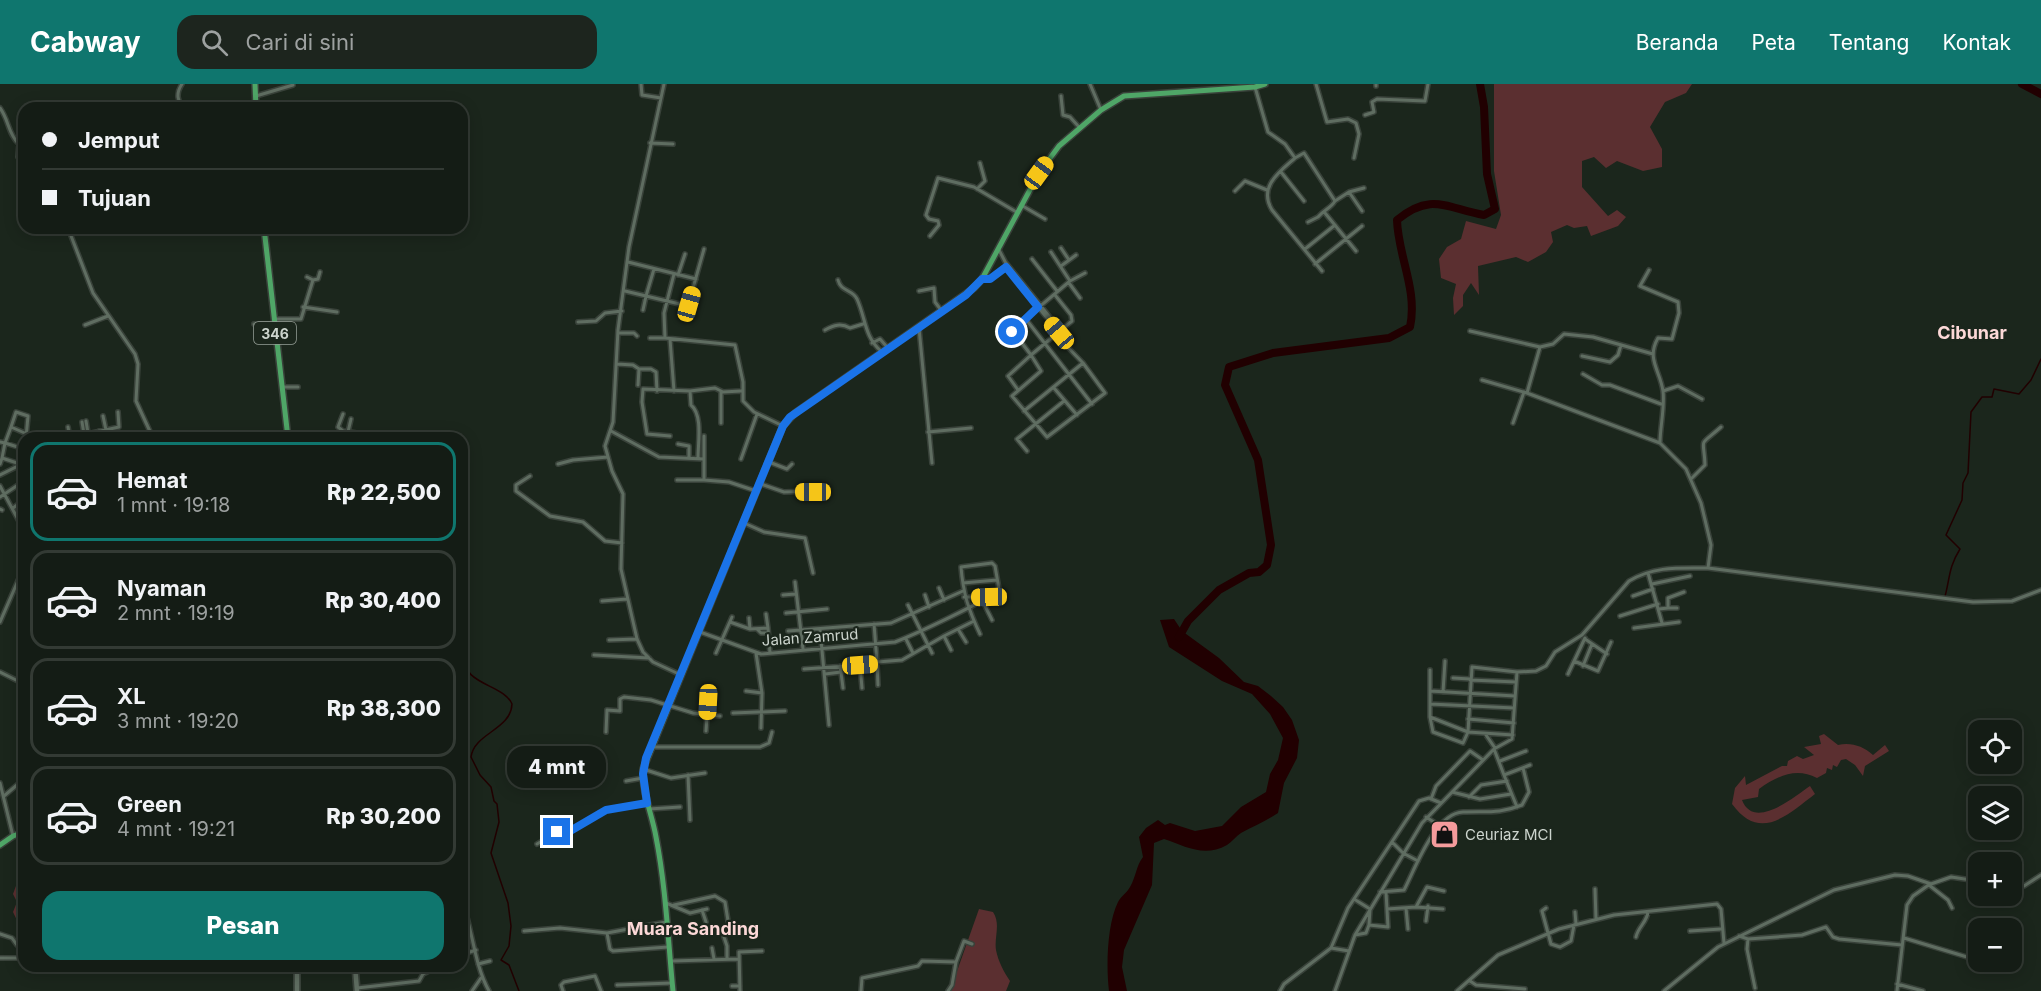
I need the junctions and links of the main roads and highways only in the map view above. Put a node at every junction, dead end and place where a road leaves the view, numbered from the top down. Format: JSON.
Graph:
{"nodes":[{"id":1,"x":255,"y":84,"type":"edge"},
{"id":2,"x":1265,"y":84,"type":"edge"},
{"id":3,"x":256,"y":102,"type":"edge"},
{"id":4,"x":265,"y":234,"type":"edge"},
{"id":5,"x":287,"y":432,"type":"edge"},
{"id":6,"x":18,"y":834,"type":"edge"},
{"id":7,"x":0,"y":845,"type":"edge"},
{"id":8,"x":297,"y":972,"type":"edge"},
{"id":9,"x":356,"y":972,"type":"edge"},
{"id":10,"x":357,"y":989,"type":"edge"},
{"id":11,"x":297,"y":991,"type":"edge"},
{"id":12,"x":673,"y":991,"type":"edge"}],
"edges":[{"from":1,"to":3,"type":"main road"},
{"from":2,"to":12,"type":"main road"},
{"from":4,"to":5,"type":"main road","number":"346"},
{"from":6,"to":7,"type":"main road"},
{"from":8,"to":11,"type":"main road"},
{"from":9,"to":10,"type":"main road"}]}
